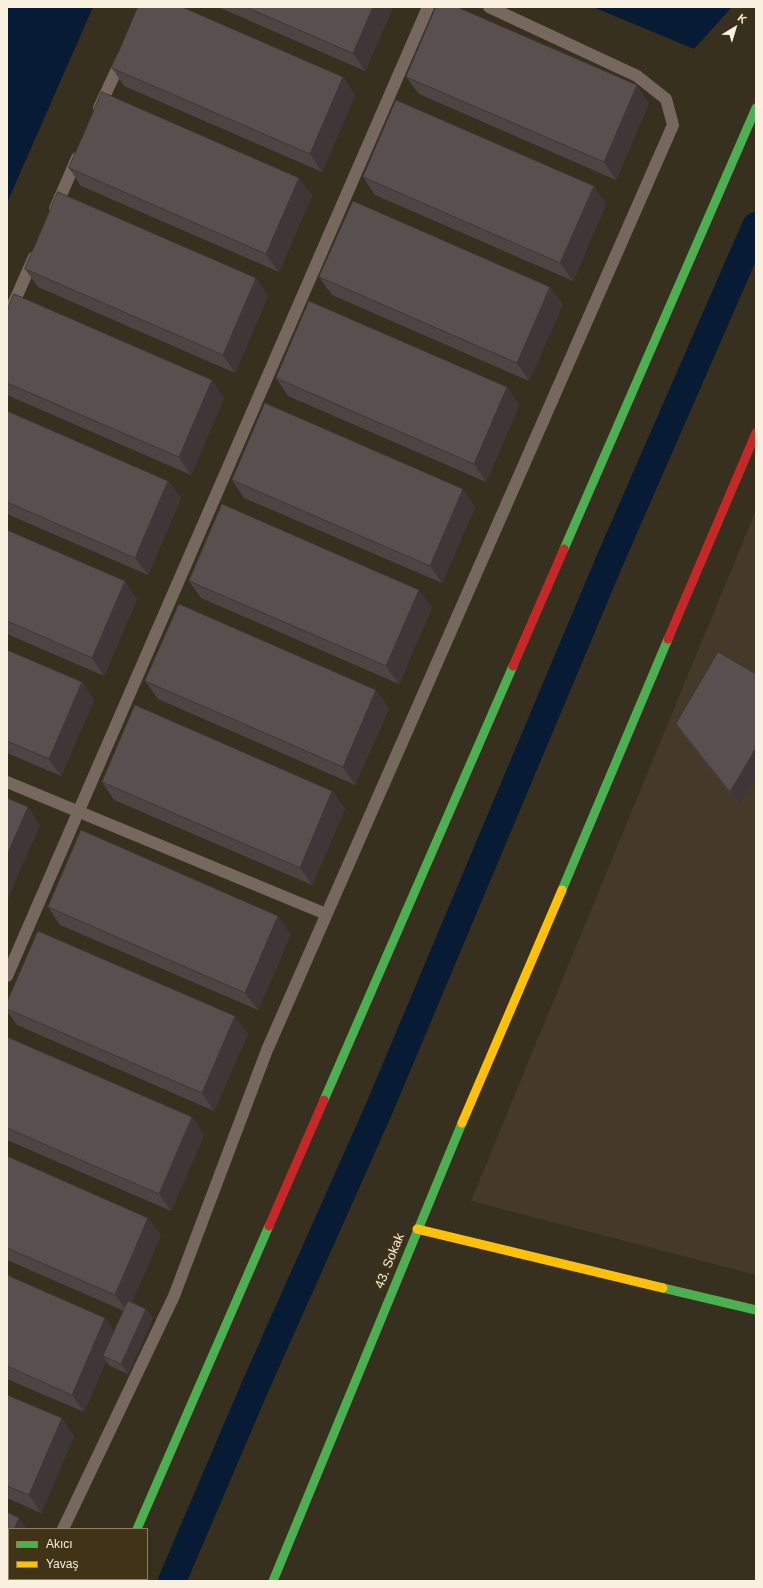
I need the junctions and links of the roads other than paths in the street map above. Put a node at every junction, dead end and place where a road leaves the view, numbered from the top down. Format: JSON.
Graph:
{"nodes":[{"id":1,"x":428,"y":7,"type":"edge"},
{"id":2,"x":489,"y":7,"type":"edge"},
{"id":3,"x":128,"y":43,"type":"edge"},
{"id":4,"x":756,"y":108,"type":"edge"},
{"id":5,"x":96,"y":116,"type":"edge"},
{"id":6,"x":83,"y":144,"type":"edge"},
{"id":7,"x":52,"y":217,"type":"edge"},
{"id":8,"x":39,"y":246,"type":"edge"},
{"id":9,"x":7,"y":318,"type":"edge"},
{"id":10,"x":756,"y":433,"type":"edge"},
{"id":11,"x":7,"y":782,"type":"edge"},
{"id":12,"x":78,"y":812,"type":"junction"},
{"id":13,"x":326,"y":914,"type":"junction"},
{"id":14,"x":7,"y":976,"type":"edge"},
{"id":15,"x":417,"y":1230,"type":"junction"},
{"id":16,"x":756,"y":1310,"type":"edge"},
{"id":17,"x":63,"y":1528,"type":"edge"},
{"id":18,"x":137,"y":1528,"type":"edge"},
{"id":19,"x":273,"y":1581,"type":"edge"}],
"edges":[{"from":1,"to":12,"type":"lane"},
{"from":2,"to":13,"type":"lane"},
{"from":3,"to":5,"type":"lane"},
{"from":4,"to":18,"type":"street"},
{"from":6,"to":7,"type":"lane"},
{"from":8,"to":9,"type":"lane"},
{"from":10,"to":15,"type":"street"},
{"from":11,"to":12,"type":"lane"},
{"from":12,"to":13,"type":"lane"},
{"from":12,"to":14,"type":"lane"},
{"from":13,"to":17,"type":"lane"},
{"from":15,"to":16,"type":"street","name":"43. Sokak"},
{"from":15,"to":19,"type":"street","name":"43. Sokak"}]}
